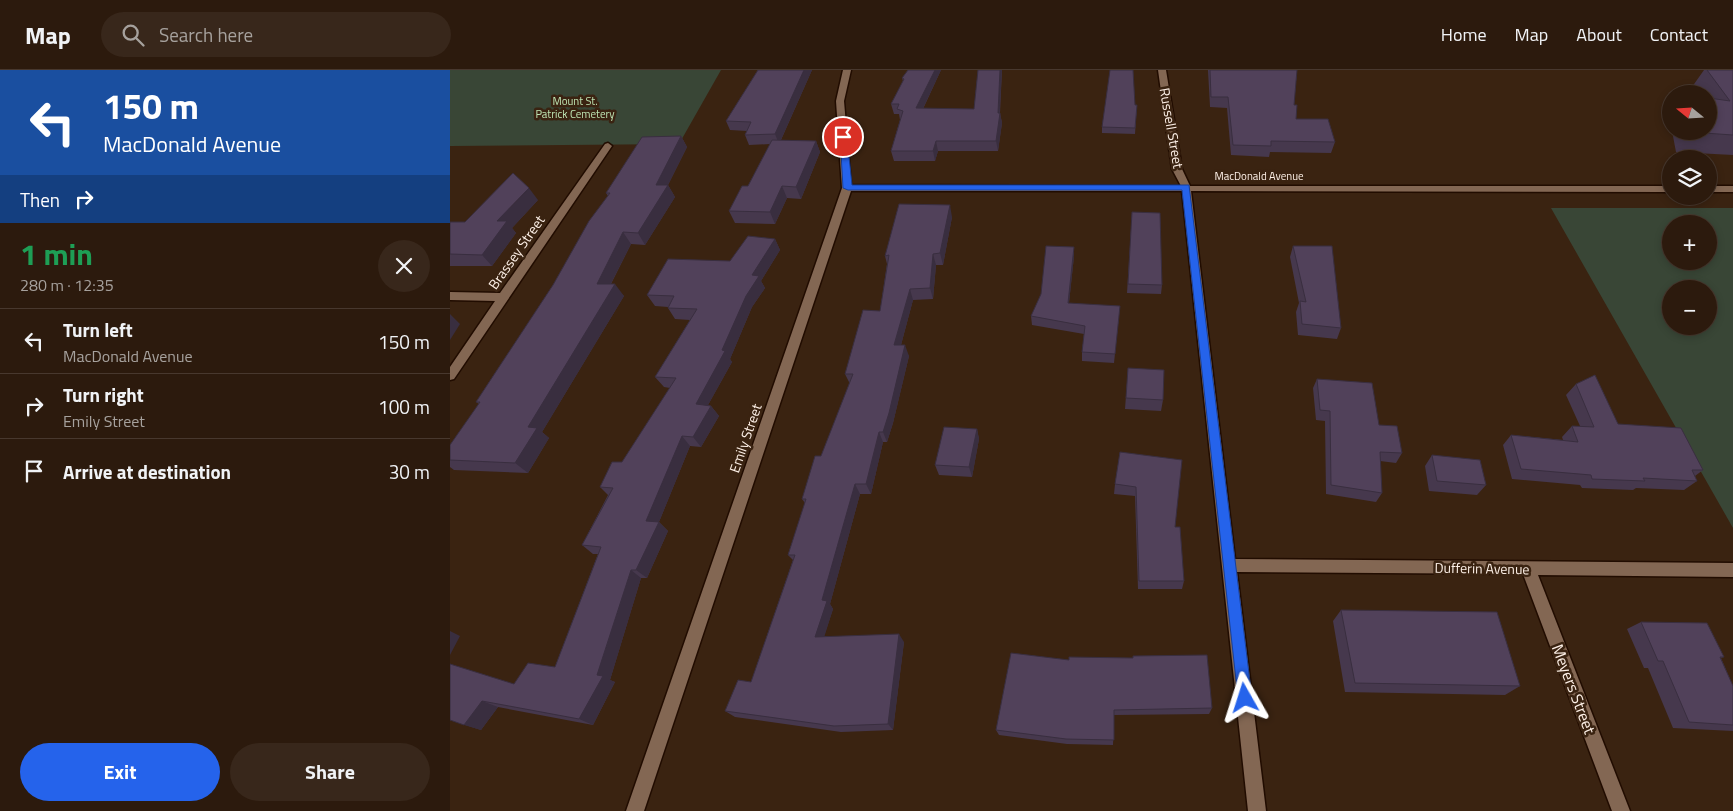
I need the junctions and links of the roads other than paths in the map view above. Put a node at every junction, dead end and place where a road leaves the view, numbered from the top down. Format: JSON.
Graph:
{"nodes":[{"id":1,"x":847,"y":70,"type":"edge"},
{"id":2,"x":1162,"y":70,"type":"edge"},
{"id":3,"x":608,"y":146,"type":"dead end"},
{"id":4,"x":1186,"y":187,"type":"junction"},
{"id":5,"x":848,"y":188,"type":"junction"},
{"id":6,"x":1662,"y":189,"type":"edge"},
{"id":7,"x":1717,"y":189,"type":"edge"},
{"id":8,"x":1733,"y":189,"type":"edge"},
{"id":9,"x":450,"y":296,"type":"edge"},
{"id":10,"x":503,"y":297,"type":"junction"},
{"id":11,"x":450,"y":376,"type":"edge"},
{"id":12,"x":1230,"y":565,"type":"junction"},
{"id":13,"x":1528,"y":568,"type":"junction"},
{"id":14,"x":1733,"y":570,"type":"edge"},
{"id":15,"x":635,"y":811,"type":"edge"},
{"id":16,"x":1257,"y":811,"type":"edge"},
{"id":17,"x":1620,"y":811,"type":"edge"}],
"edges":[{"from":1,"to":5,"type":"street","name":"Emily Street"},
{"from":2,"to":4,"type":"street","name":"Russell Street"},
{"from":3,"to":10,"type":"street","name":"Brassey Street"},
{"from":4,"to":5,"type":"street","name":"MacDonald Avenue"},
{"from":4,"to":6,"type":"street","name":"MacDonald Avenue"},
{"from":4,"to":12,"type":"street","name":"Russell Street"},
{"from":5,"to":15,"type":"street","name":"Emily Street"},
{"from":7,"to":8,"type":"street"},
{"from":9,"to":10,"type":"street"},
{"from":10,"to":11,"type":"street","name":"Brassey Street"},
{"from":12,"to":13,"type":"street","name":"Dufferin Avenue"},
{"from":12,"to":16,"type":"street","name":"Russell Street"},
{"from":13,"to":14,"type":"street","name":"Dufferin Avenue"},
{"from":13,"to":17,"type":"street","name":"Meyers Street"}]}
